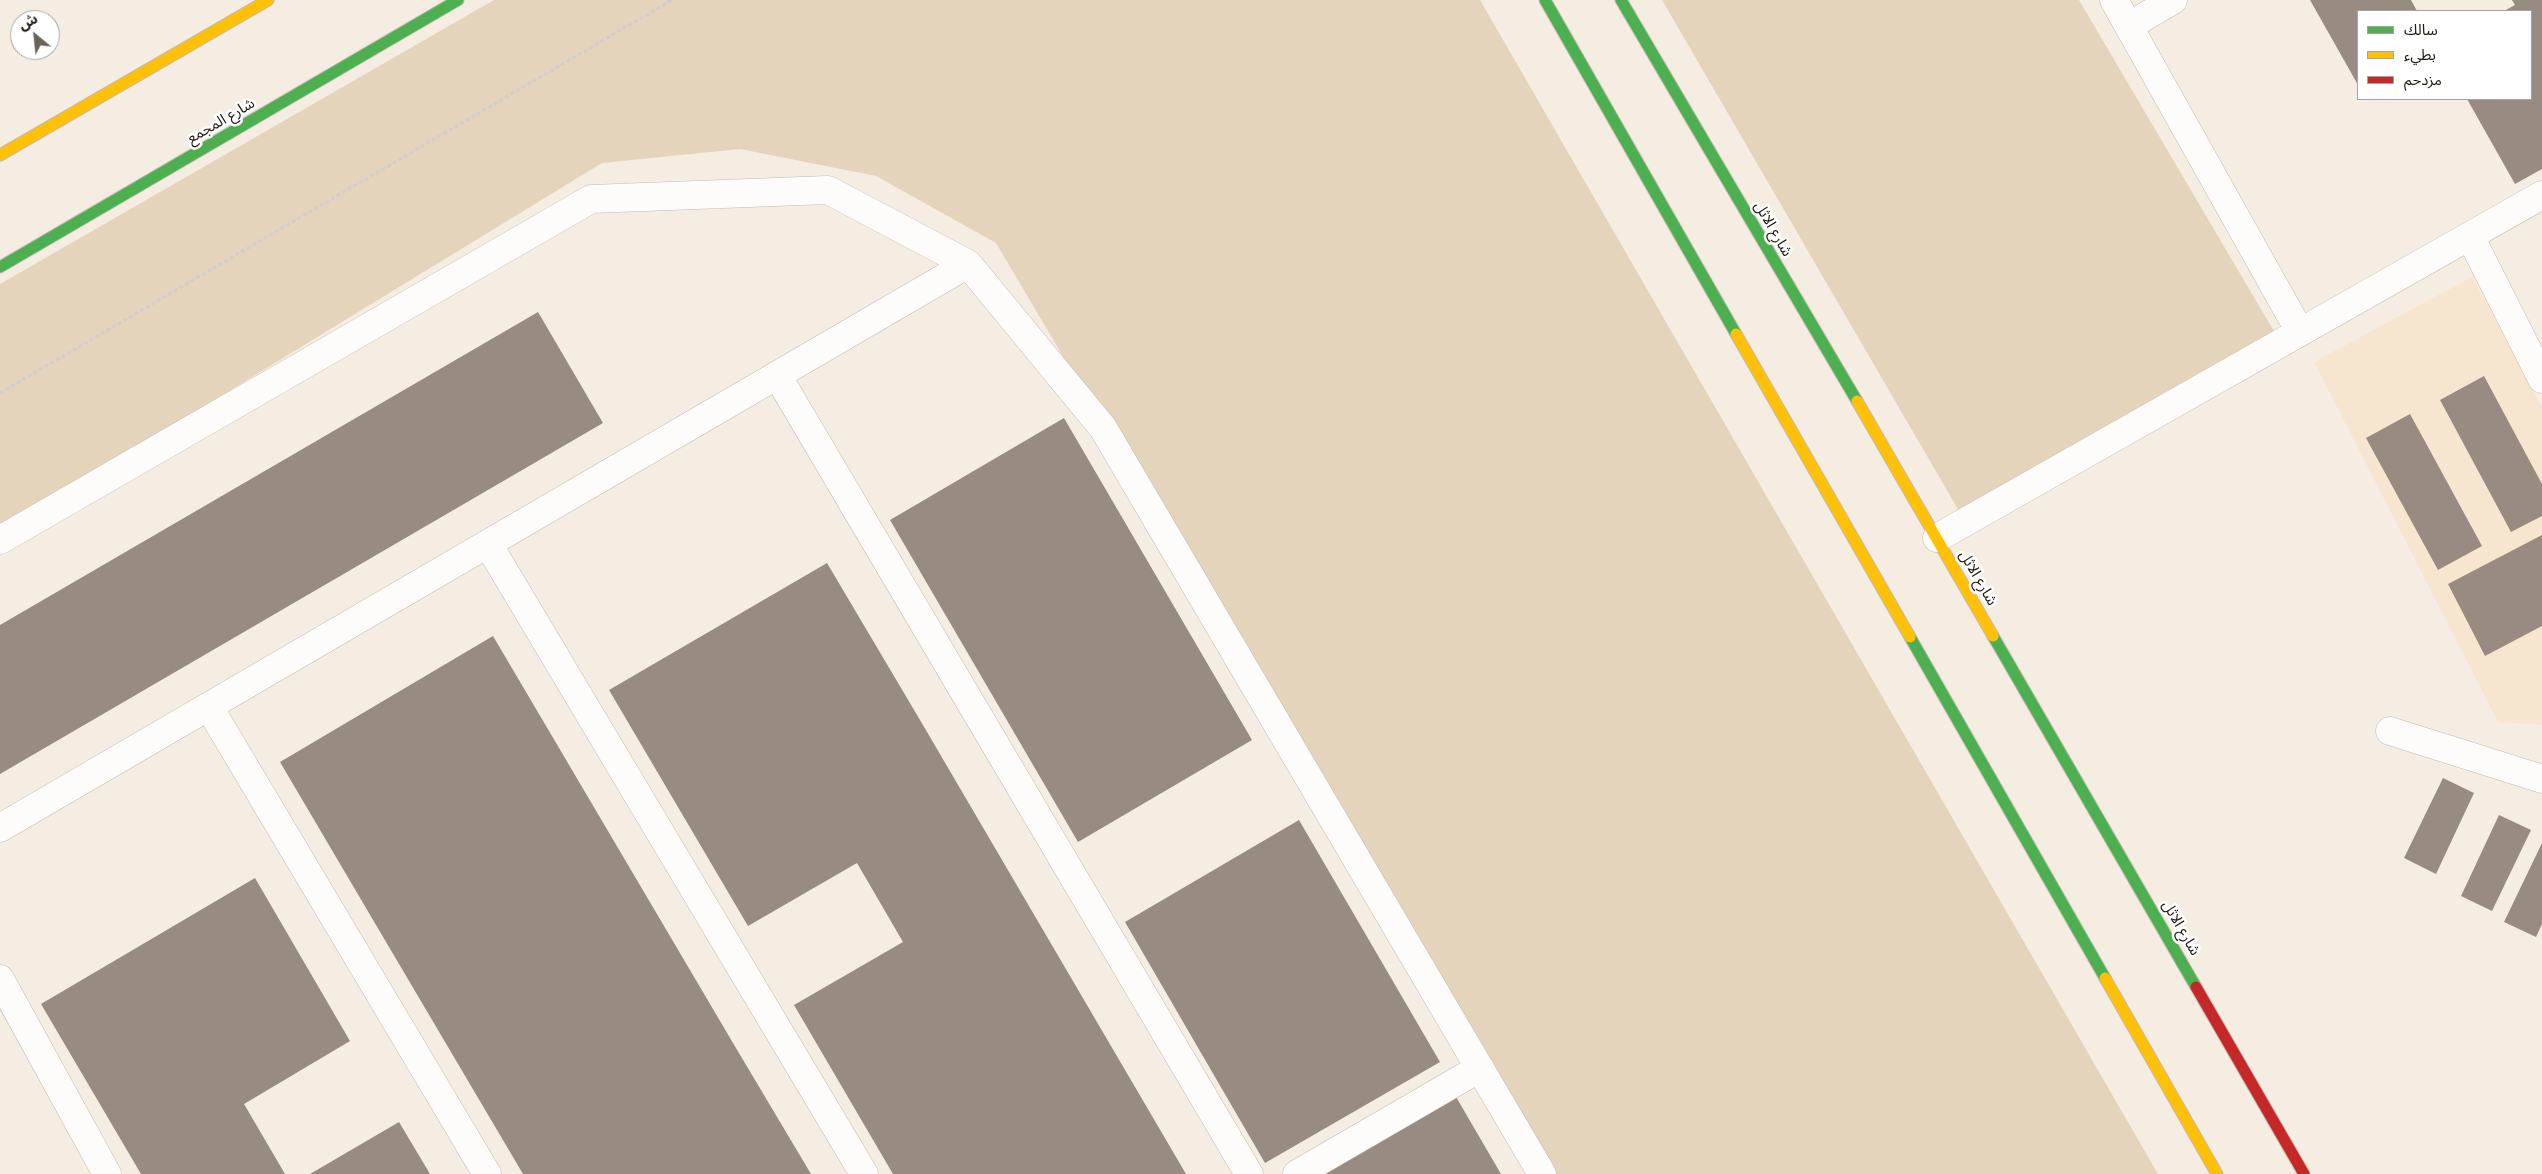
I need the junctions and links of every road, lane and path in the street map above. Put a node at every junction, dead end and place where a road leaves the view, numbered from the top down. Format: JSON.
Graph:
{"nodes":[{"id":1,"x":268,"y":0,"type":"edge"},
{"id":2,"x":458,"y":0,"type":"edge"},
{"id":3,"x":672,"y":0,"type":"edge"},
{"id":4,"x":1545,"y":0,"type":"edge"},
{"id":5,"x":1621,"y":0,"type":"edge"},
{"id":6,"x":2114,"y":0,"type":"edge"},
{"id":7,"x":2173,"y":0,"type":"edge"},
{"id":8,"x":2129,"y":26,"type":"junction"},
{"id":9,"x":0,"y":155,"type":"edge"},
{"id":10,"x":2542,"y":195,"type":"edge"},
{"id":11,"x":2470,"y":236,"type":"junction"},
{"id":12,"x":968,"y":264,"type":"junction"},
{"id":13,"x":0,"y":267,"type":"edge"},
{"id":14,"x":2300,"y":332,"type":"junction"},
{"id":15,"x":777,"y":375,"type":"junction"},
{"id":16,"x":2542,"y":378,"type":"edge"},
{"id":17,"x":0,"y":393,"type":"edge"},
{"id":18,"x":1937,"y":538,"type":"junction"},
{"id":19,"x":0,"y":540,"type":"edge"},
{"id":20,"x":488,"y":544,"type":"junction"},
{"id":21,"x":209,"y":707,"type":"junction"},
{"id":22,"x":2390,"y":731,"type":"dead end"},
{"id":23,"x":2542,"y":779,"type":"edge"},
{"id":24,"x":0,"y":828,"type":"edge"},
{"id":25,"x":0,"y":979,"type":"edge"},
{"id":26,"x":1480,"y":1068,"type":"junction"},
{"id":27,"x":107,"y":1174,"type":"edge"},
{"id":28,"x":487,"y":1174,"type":"edge"},
{"id":29,"x":864,"y":1174,"type":"edge"},
{"id":30,"x":1249,"y":1174,"type":"edge"},
{"id":31,"x":1298,"y":1174,"type":"edge"},
{"id":32,"x":1542,"y":1174,"type":"edge"},
{"id":33,"x":2217,"y":1174,"type":"edge"},
{"id":34,"x":2304,"y":1174,"type":"edge"}],
"edges":[{"from":1,"to":9,"type":"street"},
{"from":2,"to":13,"type":"street","name":"شارع المجمع"},
{"from":3,"to":17,"type":"path"},
{"from":4,"to":33,"type":"street"},
{"from":5,"to":18,"type":"street","name":"شارع الاثل"},
{"from":6,"to":8,"type":"street"},
{"from":7,"to":8,"type":"street"},
{"from":8,"to":14,"type":"street"},
{"from":10,"to":11,"type":"street"},
{"from":11,"to":14,"type":"street"},
{"from":11,"to":16,"type":"street"},
{"from":12,"to":15,"type":"street"},
{"from":12,"to":19,"type":"street"},
{"from":12,"to":26,"type":"street"},
{"from":14,"to":18,"type":"street"},
{"from":15,"to":20,"type":"street"},
{"from":15,"to":30,"type":"street"},
{"from":18,"to":34,"type":"street","name":"شارع الاثل"},
{"from":20,"to":21,"type":"street"},
{"from":20,"to":29,"type":"street"},
{"from":21,"to":24,"type":"street"},
{"from":21,"to":28,"type":"street"},
{"from":22,"to":23,"type":"street"},
{"from":25,"to":27,"type":"street"},
{"from":26,"to":31,"type":"street"},
{"from":26,"to":32,"type":"street"}]}
